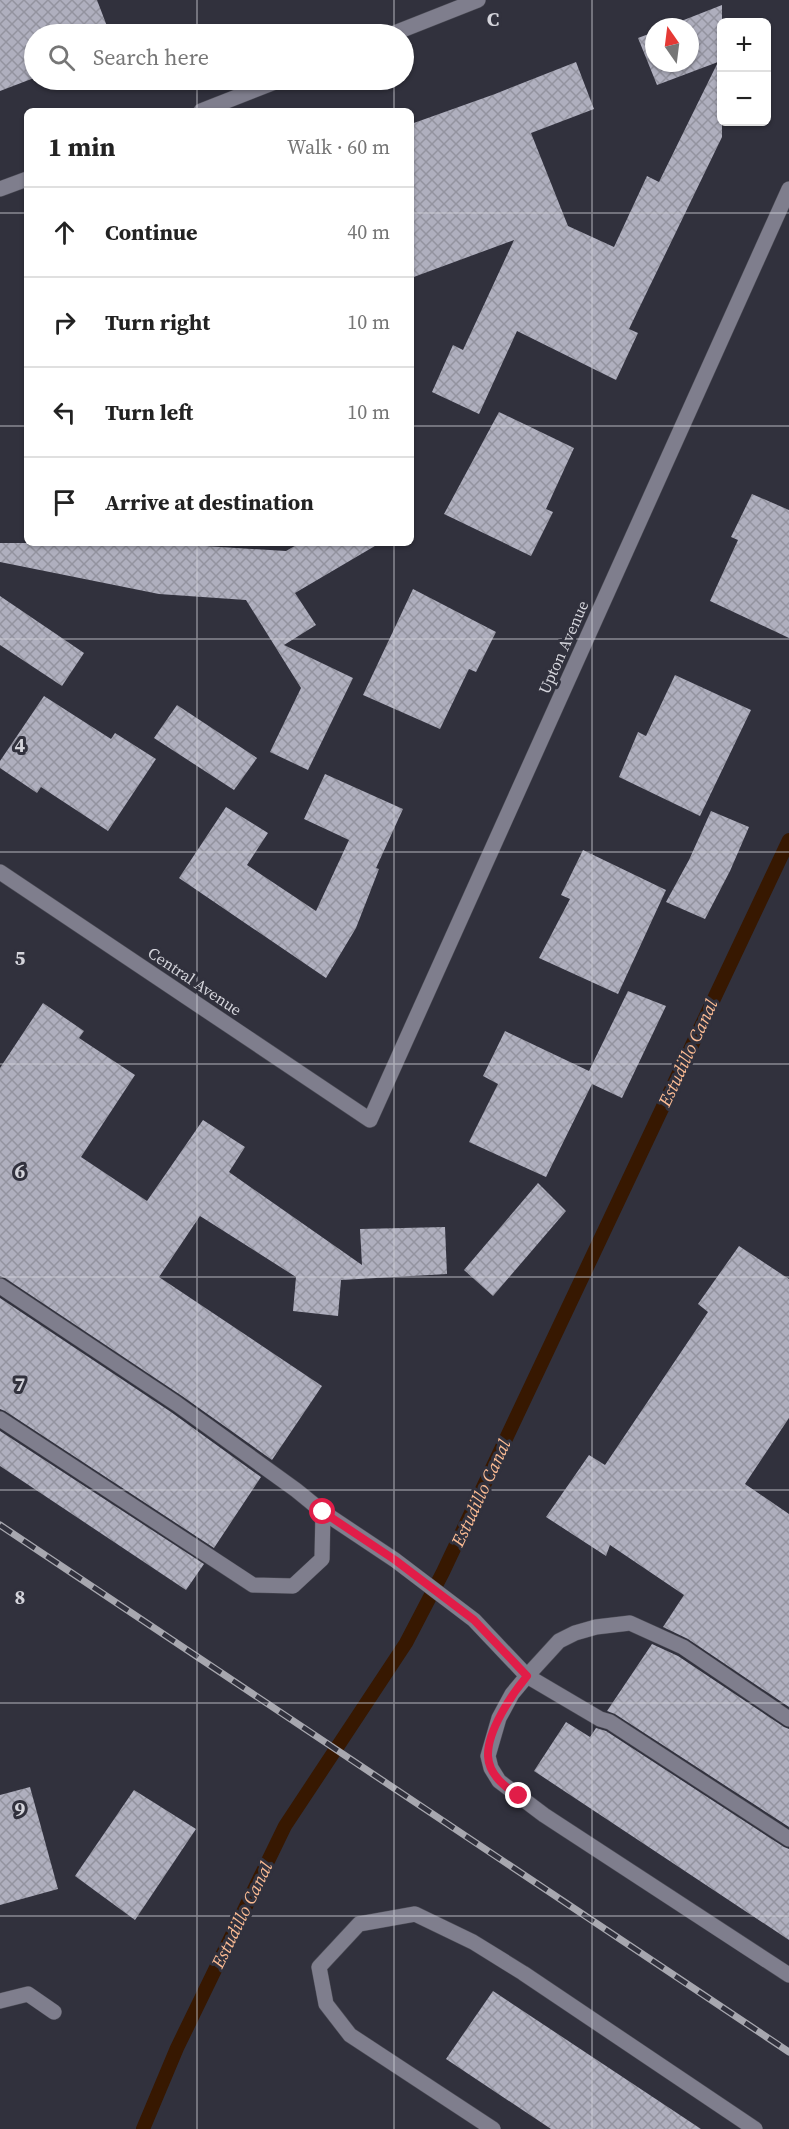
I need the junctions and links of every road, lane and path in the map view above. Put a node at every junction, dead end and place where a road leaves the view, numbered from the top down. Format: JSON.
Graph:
{"nodes":[{"id":1,"x":478,"y":0,"type":"edge"},
{"id":2,"x":414,"y":25,"type":"edge"},
{"id":3,"x":255,"y":90,"type":"edge"},
{"id":4,"x":209,"y":108,"type":"edge"},
{"id":5,"x":24,"y":180,"type":"edge"},
{"id":6,"x":0,"y":189,"type":"edge"},
{"id":7,"x":789,"y":189,"type":"edge"},
{"id":8,"x":0,"y":872,"type":"edge"},
{"id":9,"x":370,"y":1120,"type":"joint"},
{"id":10,"x":0,"y":1286,"type":"edge"},
{"id":11,"x":0,"y":1419,"type":"edge"},
{"id":12,"x":323,"y":1512,"type":"junction"},
{"id":13,"x":527,"y":1676,"type":"junction"},
{"id":14,"x":789,"y":1719,"type":"edge"},
{"id":15,"x":789,"y":1839,"type":"edge"},
{"id":16,"x":789,"y":1975,"type":"edge"},
{"id":17,"x":0,"y":2001,"type":"edge"},
{"id":18,"x":54,"y":2012,"type":"dead end"},
{"id":19,"x":493,"y":2129,"type":"edge"},
{"id":20,"x":755,"y":2129,"type":"edge"}],
"edges":[{"from":1,"to":2,"type":"street"},
{"from":3,"to":4,"type":"street"},
{"from":5,"to":6,"type":"street"},
{"from":7,"to":9,"type":"street","name":"Upton Avenue"},
{"from":8,"to":9,"type":"street","name":"Central Avenue"},
{"from":10,"to":12,"type":"street"},
{"from":11,"to":12,"type":"street"},
{"from":12,"to":13,"type":"street"},
{"from":13,"to":14,"type":"street"},
{"from":13,"to":15,"type":"street"},
{"from":13,"to":16,"type":"street"},
{"from":17,"to":18,"type":"street"},
{"from":19,"to":20,"type":"street"}]}
